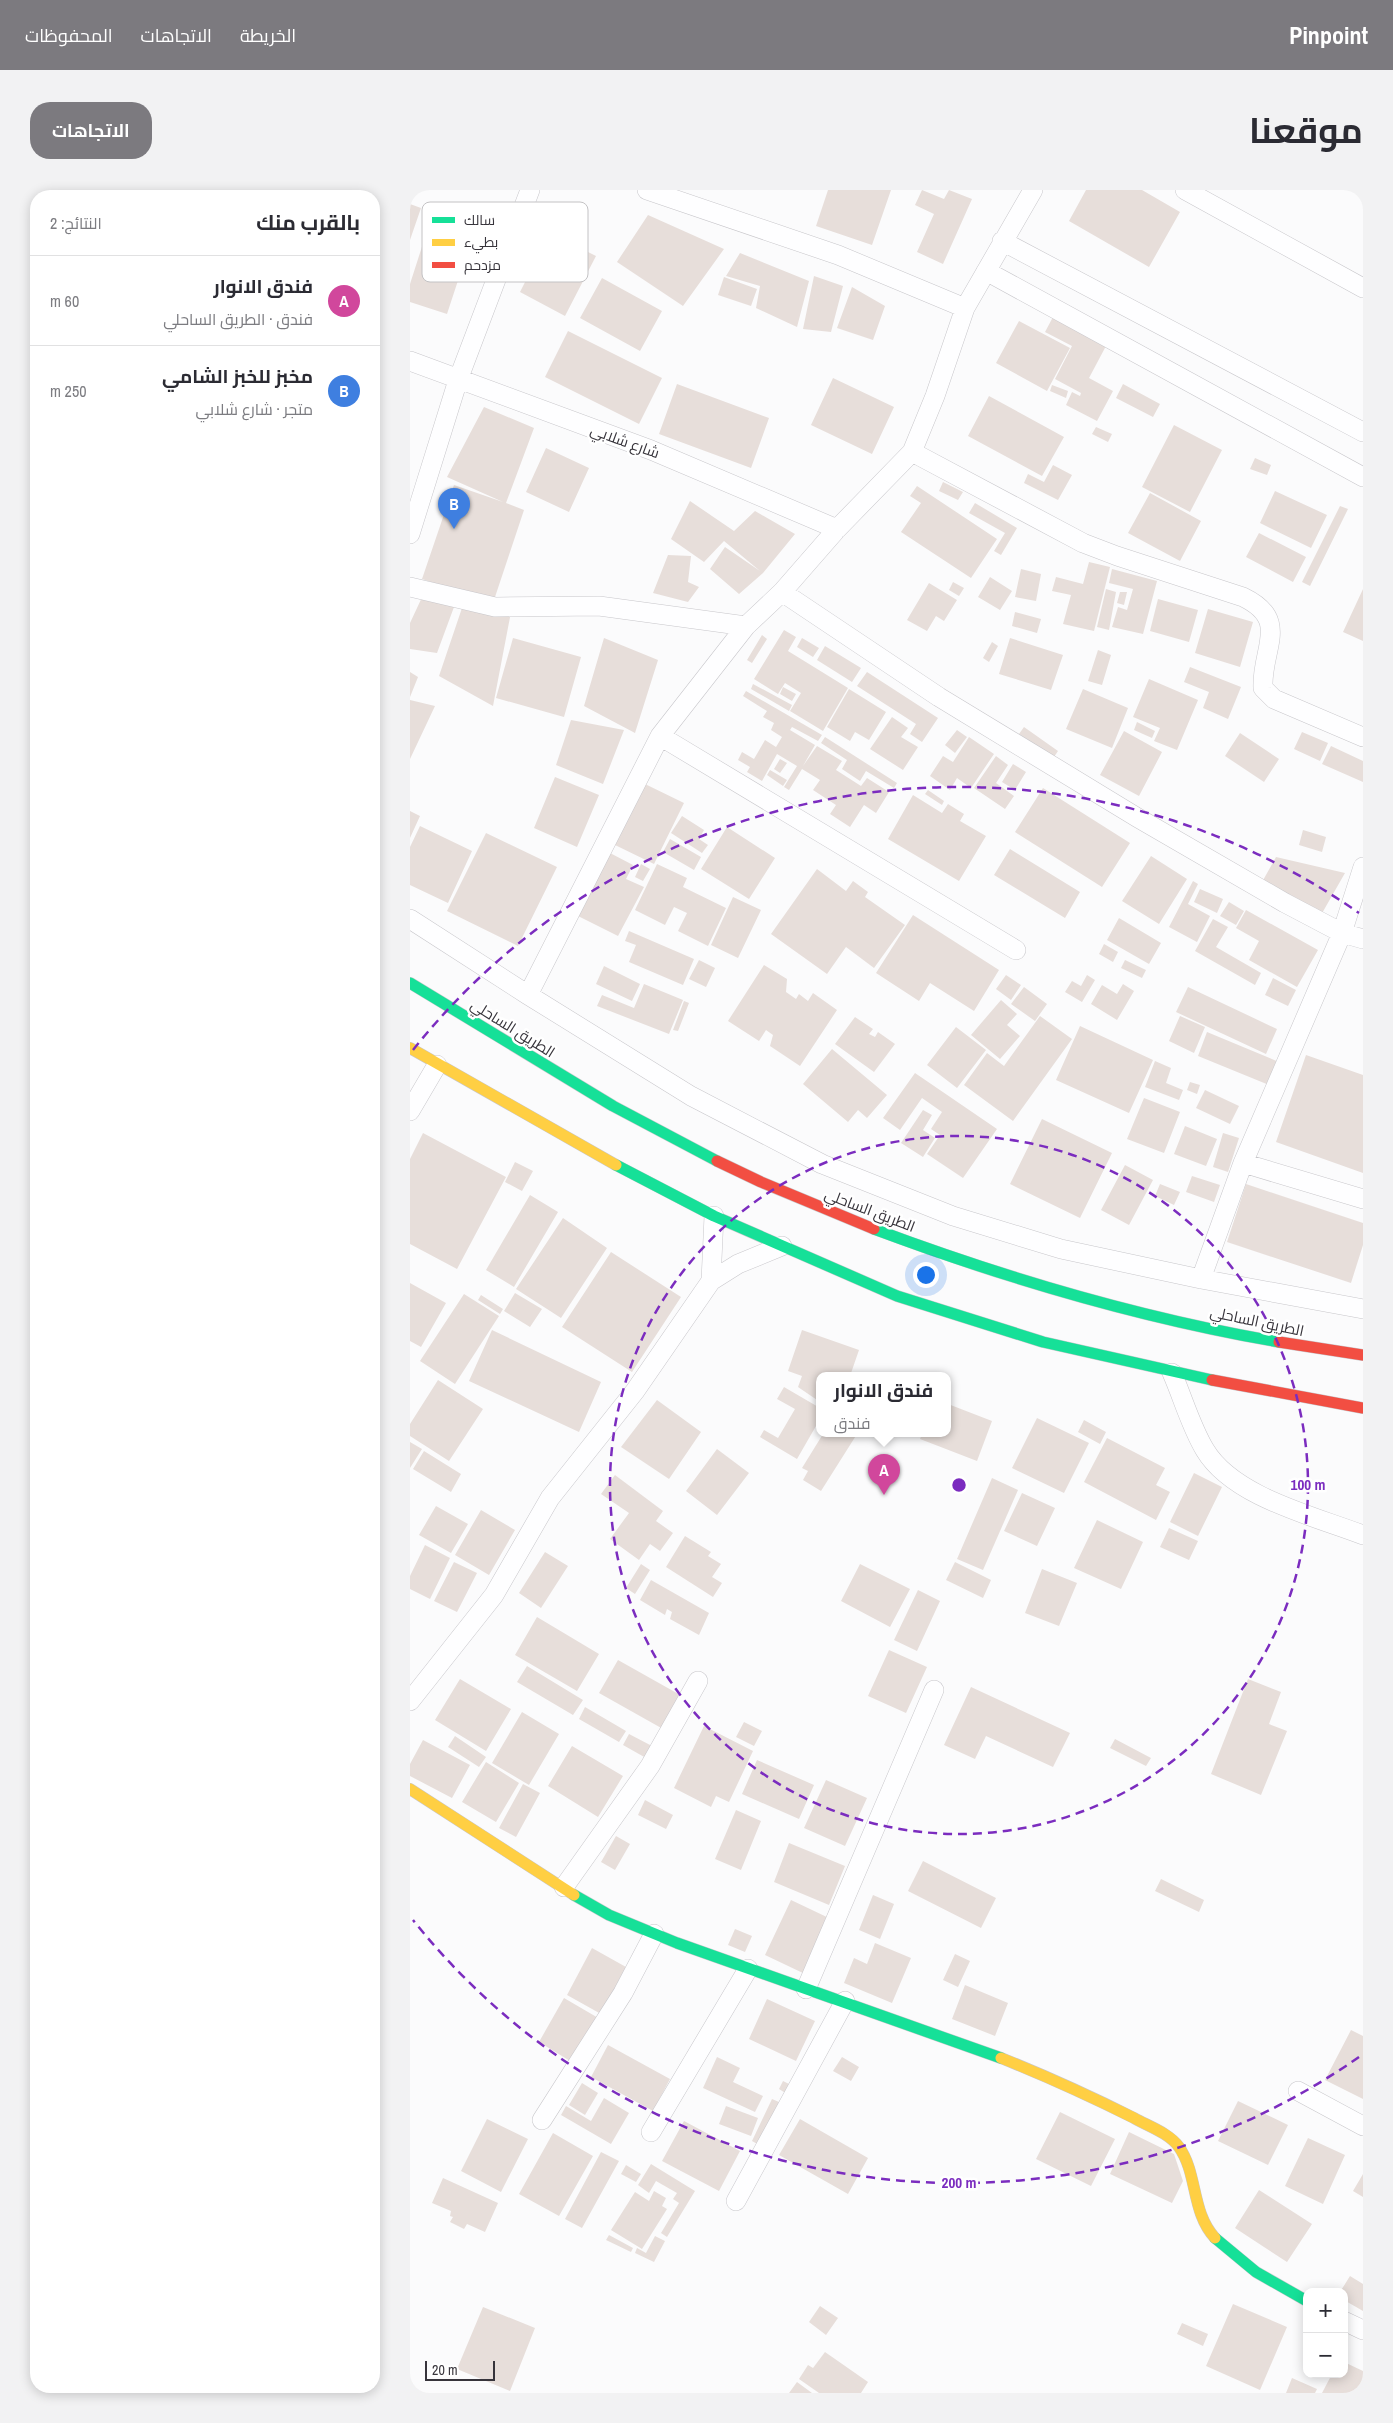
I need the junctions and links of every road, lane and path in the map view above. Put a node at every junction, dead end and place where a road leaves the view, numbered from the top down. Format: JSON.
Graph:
{"nodes":[{"id":1,"x":530,"y":190,"type":"edge"},
{"id":2,"x":647,"y":190,"type":"edge"},
{"id":3,"x":1033,"y":190,"type":"edge"},
{"id":4,"x":1185,"y":190,"type":"edge"},
{"id":5,"x":525,"y":202,"type":"edge"},
{"id":6,"x":1002,"y":241,"type":"junction"},
{"id":7,"x":986,"y":271,"type":"junction"},
{"id":8,"x":495,"y":282,"type":"edge"},
{"id":9,"x":1363,"y":288,"type":"edge"},
{"id":10,"x":965,"y":308,"type":"junction"},
{"id":11,"x":410,"y":361,"type":"edge"},
{"id":12,"x":458,"y":380,"type":"junction"},
{"id":13,"x":1363,"y":432,"type":"edge"},
{"id":14,"x":912,"y":452,"type":"junction"},
{"id":15,"x":1363,"y":477,"type":"edge"},
{"id":16,"x":837,"y":529,"type":"junction"},
{"id":17,"x":410,"y":534,"type":"edge"},
{"id":18,"x":410,"y":587,"type":"edge"},
{"id":19,"x":782,"y":592,"type":"junction"},
{"id":20,"x":746,"y":626,"type":"junction"},
{"id":21,"x":660,"y":736,"type":"junction"},
{"id":22,"x":1363,"y":737,"type":"edge"},
{"id":23,"x":1363,"y":867,"type":"edge"},
{"id":24,"x":410,"y":919,"type":"edge"},
{"id":25,"x":1342,"y":933,"type":"junction"},
{"id":26,"x":1363,"y":939,"type":"edge"},
{"id":27,"x":1016,"y":950,"type":"dead end"},
{"id":28,"x":410,"y":982,"type":"edge"},
{"id":29,"x":528,"y":996,"type":"junction"},
{"id":30,"x":410,"y":1048,"type":"edge"},
{"id":31,"x":437,"y":1065,"type":"junction"},
{"id":32,"x":410,"y":1111,"type":"edge"},
{"id":33,"x":1243,"y":1163,"type":"junction"},
{"id":34,"x":1363,"y":1199,"type":"edge"},
{"id":35,"x":714,"y":1216,"type":"junction"},
{"id":36,"x":782,"y":1246,"type":"junction"},
{"id":37,"x":1201,"y":1279,"type":"junction"},
{"id":38,"x":711,"y":1281,"type":"junction"},
{"id":39,"x":1363,"y":1309,"type":"edge"},
{"id":40,"x":1363,"y":1355,"type":"edge"},
{"id":41,"x":1172,"y":1373,"type":"junction"},
{"id":42,"x":1363,"y":1408,"type":"edge"},
{"id":43,"x":1363,"y":1535,"type":"edge"},
{"id":44,"x":698,"y":1681,"type":"dead end"},
{"id":45,"x":934,"y":1690,"type":"dead end"},
{"id":46,"x":410,"y":1701,"type":"edge"},
{"id":47,"x":410,"y":1789,"type":"edge"},
{"id":48,"x":564,"y":1888,"type":"junction"},
{"id":49,"x":654,"y":1934,"type":"junction"},
{"id":50,"x":748,"y":1970,"type":"junction"},
{"id":51,"x":806,"y":1988,"type":"junction"},
{"id":52,"x":845,"y":2001,"type":"junction"},
{"id":53,"x":1298,"y":2091,"type":"dead end"},
{"id":54,"x":542,"y":2120,"type":"dead end"},
{"id":55,"x":1363,"y":2126,"type":"edge"},
{"id":56,"x":652,"y":2132,"type":"dead end"},
{"id":57,"x":736,"y":2201,"type":"dead end"},
{"id":58,"x":1303,"y":2299,"type":"edge"},
{"id":59,"x":1348,"y":2323,"type":"edge"},
{"id":60,"x":1363,"y":2330,"type":"edge"}],
"edges":[{"from":1,"to":5,"type":"street"},
{"from":2,"to":10,"type":"street"},
{"from":3,"to":6,"type":"street"},
{"from":4,"to":9,"type":"street"},
{"from":6,"to":7,"type":"street"},
{"from":6,"to":13,"type":"street"},
{"from":7,"to":10,"type":"street"},
{"from":7,"to":15,"type":"street"},
{"from":8,"to":12,"type":"street"},
{"from":10,"to":14,"type":"street"},
{"from":11,"to":12,"type":"street","name":"شارع شلابي"},
{"from":12,"to":16,"type":"street","name":"شارع شلابي"},
{"from":12,"to":17,"type":"street"},
{"from":14,"to":16,"type":"street"},
{"from":14,"to":22,"type":"street"},
{"from":16,"to":19,"type":"street"},
{"from":18,"to":20,"type":"street"},
{"from":19,"to":20,"type":"street"},
{"from":19,"to":25,"type":"street"},
{"from":20,"to":21,"type":"street"},
{"from":21,"to":27,"type":"street"},
{"from":21,"to":29,"type":"street"},
{"from":23,"to":25,"type":"street"},
{"from":24,"to":29,"type":"street"},
{"from":25,"to":26,"type":"street"},
{"from":25,"to":33,"type":"street"},
{"from":28,"to":40,"type":"main road","name":"الطريق الساحلي"},
{"from":29,"to":37,"type":"street"},
{"from":30,"to":31,"type":"main road"},
{"from":31,"to":32,"type":"street"},
{"from":31,"to":35,"type":"main road"},
{"from":33,"to":34,"type":"street"},
{"from":33,"to":37,"type":"street"},
{"from":35,"to":36,"type":"main road"},
{"from":35,"to":38,"type":"street"},
{"from":36,"to":38,"type":"street"},
{"from":36,"to":41,"type":"main road"},
{"from":37,"to":39,"type":"street"},
{"from":38,"to":46,"type":"street"},
{"from":41,"to":42,"type":"main road"},
{"from":41,"to":43,"type":"street"},
{"from":44,"to":48,"type":"street"},
{"from":45,"to":51,"type":"street"},
{"from":47,"to":48,"type":"main road"},
{"from":48,"to":49,"type":"main road"},
{"from":49,"to":50,"type":"main road"},
{"from":49,"to":54,"type":"street"},
{"from":50,"to":51,"type":"main road"},
{"from":50,"to":56,"type":"street"},
{"from":51,"to":52,"type":"main road"},
{"from":52,"to":57,"type":"street"},
{"from":52,"to":58,"type":"main road"},
{"from":53,"to":55,"type":"street"},
{"from":59,"to":60,"type":"street"}]}
